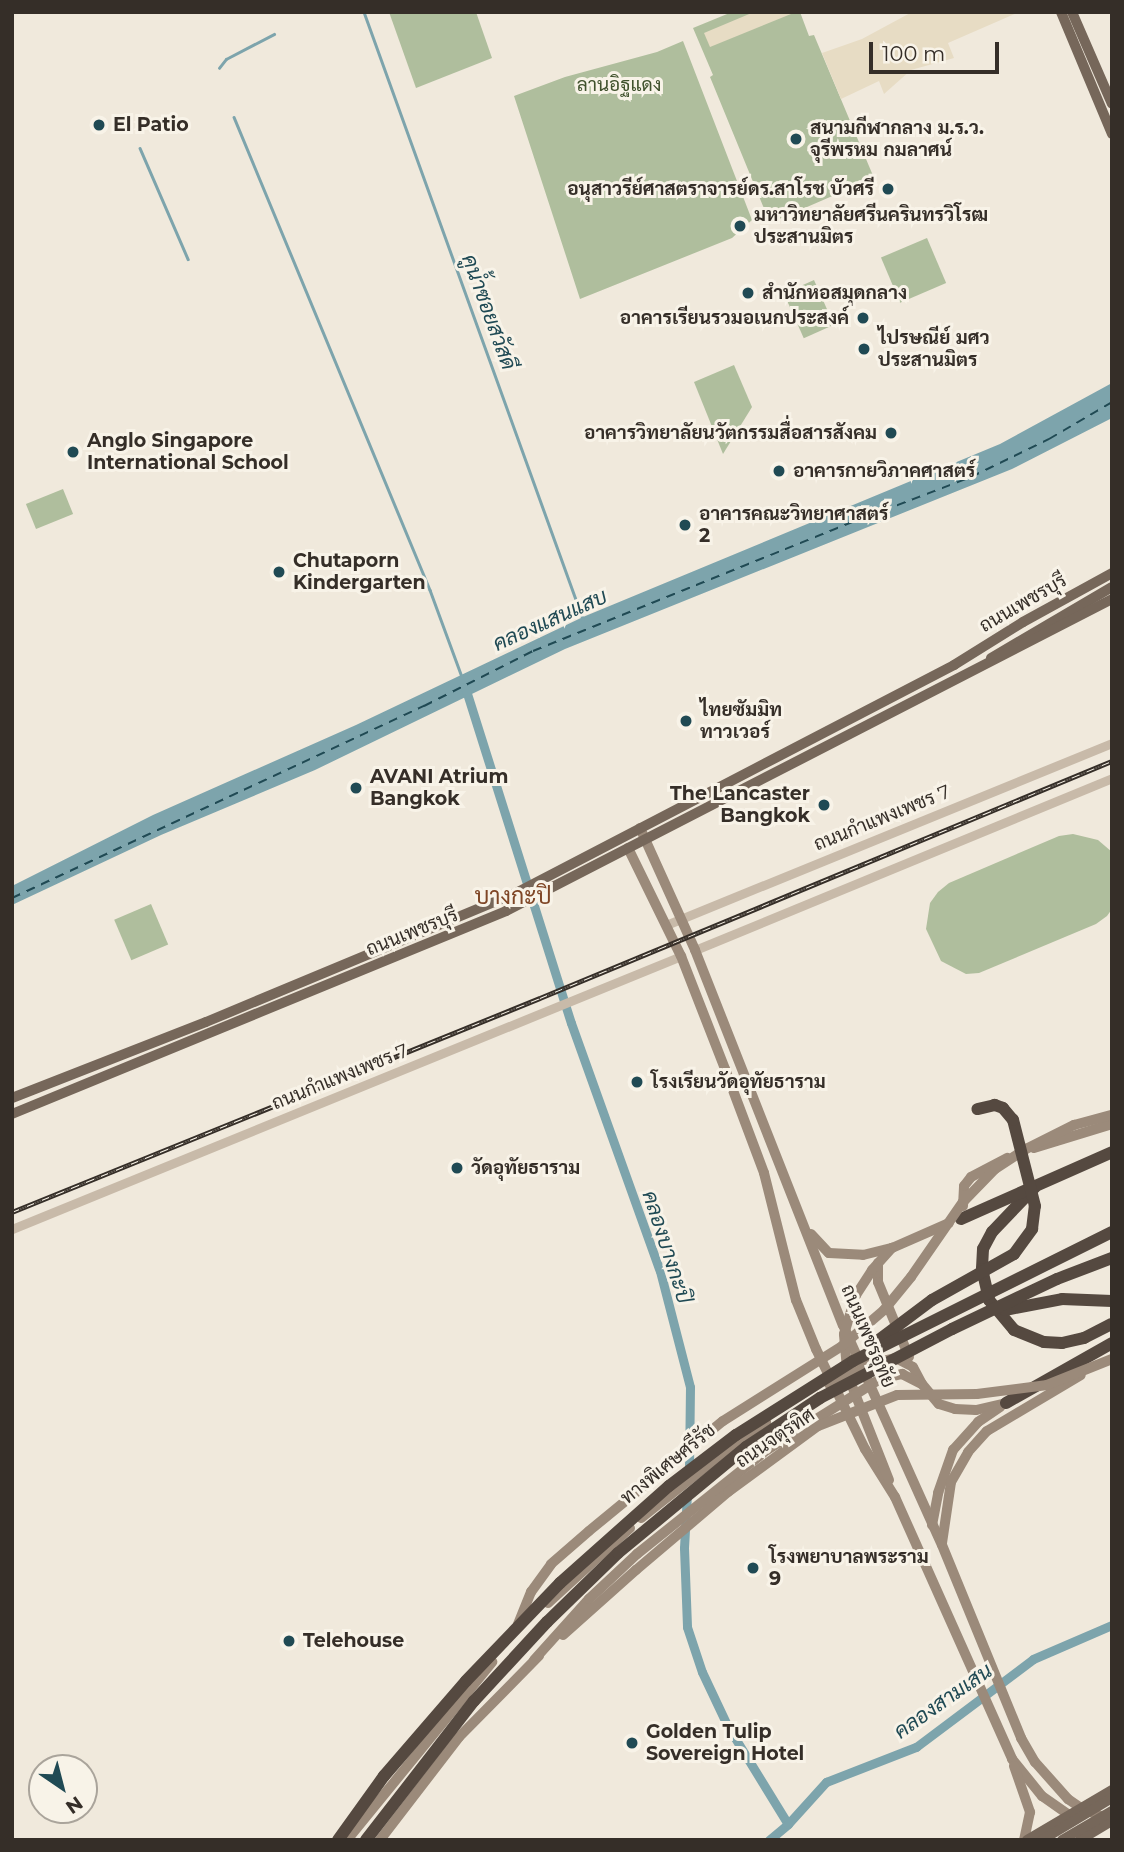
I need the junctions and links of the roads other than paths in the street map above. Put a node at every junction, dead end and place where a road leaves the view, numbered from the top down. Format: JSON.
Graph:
{"nodes":[{"id":1,"x":1061,"y":12,"type":"edge"},
{"id":2,"x":1072,"y":12,"type":"edge"},
{"id":3,"x":1112,"y":104,"type":"edge"},
{"id":4,"x":1112,"y":134,"type":"edge"},
{"id":5,"x":1112,"y":573,"type":"edge"},
{"id":6,"x":1112,"y":587,"type":"edge"},
{"id":7,"x":1112,"y":599,"type":"edge"},
{"id":8,"x":1008,"y":645,"type":"junction"},
{"id":9,"x":954,"y":665,"type":"junction"},
{"id":10,"x":962,"y":679,"type":"junction"},
{"id":11,"x":1112,"y":743,"type":"edge"},
{"id":12,"x":1112,"y":778,"type":"edge"},
{"id":13,"x":640,"y":828,"type":"junction"},
{"id":14,"x":645,"y":840,"type":"junction"},
{"id":15,"x":628,"y":848,"type":"junction"},
{"id":16,"x":658,"y":870,"type":"junction"},
{"id":17,"x":643,"y":878,"type":"junction"},
{"id":18,"x":680,"y":919,"type":"junction"},
{"id":19,"x":666,"y":925,"type":"junction"},
{"id":20,"x":695,"y":950,"type":"junction"},
{"id":21,"x":681,"y":956,"type":"junction"},
{"id":22,"x":295,"y":985,"type":"junction"},
{"id":23,"x":301,"y":997,"type":"junction"},
{"id":24,"x":12,"y":1098,"type":"edge"},
{"id":25,"x":977,"y":1109,"type":"dead end"},
{"id":26,"x":12,"y":1114,"type":"edge"},
{"id":27,"x":1112,"y":1115,"type":"edge"},
{"id":28,"x":1112,"y":1124,"type":"edge"},
{"id":29,"x":1112,"y":1152,"type":"edge"},
{"id":30,"x":1035,"y":1186,"type":"junction"},
{"id":31,"x":798,"y":1213,"type":"junction"},
{"id":32,"x":961,"y":1219,"type":"junction"},
{"id":33,"x":12,"y":1229,"type":"edge"},
{"id":34,"x":1112,"y":1232,"type":"edge"},
{"id":35,"x":892,"y":1248,"type":"junction"},
{"id":36,"x":1112,"y":1258,"type":"edge"},
{"id":37,"x":878,"y":1264,"type":"junction"},
{"id":38,"x":1112,"y":1301,"type":"edge"},
{"id":39,"x":1112,"y":1326,"type":"edge"},
{"id":40,"x":952,"y":1329,"type":"junction"},
{"id":41,"x":845,"y":1330,"type":"junction"},
{"id":42,"x":1112,"y":1343,"type":"edge"},
{"id":43,"x":1090,"y":1356,"type":"junction"},
{"id":44,"x":1112,"y":1359,"type":"edge"},
{"id":45,"x":854,"y":1367,"type":"junction"},
{"id":46,"x":913,"y":1367,"type":"junction"},
{"id":47,"x":825,"y":1368,"type":"junction"},
{"id":48,"x":832,"y":1382,"type":"junction"},
{"id":49,"x":869,"y":1384,"type":"junction"},
{"id":50,"x":922,"y":1384,"type":"junction"},
{"id":51,"x":855,"y":1392,"type":"junction"},
{"id":52,"x":803,"y":1399,"type":"junction"},
{"id":53,"x":841,"y":1401,"type":"junction"},
{"id":54,"x":1006,"y":1403,"type":"junction"},
{"id":55,"x":754,"y":1431,"type":"junction"},
{"id":56,"x":767,"y":1450,"type":"junction"},
{"id":57,"x":895,"y":1497,"type":"junction"},
{"id":58,"x":932,"y":1526,"type":"junction"},
{"id":59,"x":942,"y":1545,"type":"junction"},
{"id":60,"x":512,"y":1637,"type":"junction"},
{"id":61,"x":534,"y":1660,"type":"junction"},
{"id":62,"x":1012,"y":1759,"type":"junction"},
{"id":63,"x":1112,"y":1790,"type":"edge"},
{"id":64,"x":1112,"y":1798,"type":"edge"},
{"id":65,"x":1081,"y":1808,"type":"junction"},
{"id":66,"x":1112,"y":1811,"type":"edge"},
{"id":67,"x":1068,"y":1816,"type":"junction"},
{"id":68,"x":1112,"y":1821,"type":"edge"},
{"id":69,"x":1100,"y":1828,"type":"junction"},
{"id":70,"x":338,"y":1840,"type":"edge"},
{"id":71,"x":347,"y":1840,"type":"edge"},
{"id":72,"x":366,"y":1840,"type":"edge"},
{"id":73,"x":380,"y":1840,"type":"edge"},
{"id":74,"x":1026,"y":1840,"type":"edge"},
{"id":75,"x":1042,"y":1840,"type":"edge"},
{"id":76,"x":1062,"y":1840,"type":"edge"},
{"id":77,"x":1080,"y":1840,"type":"edge"}],
"edges":[{"from":1,"to":4,"type":"main road"},
{"from":2,"to":3,"type":"main road"},
{"from":5,"to":9,"type":"main road","name":"ถนนเพชรบุรี"},
{"from":6,"to":8,"type":"main road","name":"ถนนเพชรบุรี"},
{"from":7,"to":10,"type":"main road","name":"ถนนเพชรบุรี"},
{"from":8,"to":9,"type":"main road","name":"ถนนเพชรบุรี"},
{"from":8,"to":10,"type":"main road","name":"ถนนเพชรบุรี"},
{"from":9,"to":13,"type":"main road","name":"ถนนเพชรบุรี"},
{"from":10,"to":14,"type":"main road","name":"ถนนเพชรบุรี"},
{"from":11,"to":18,"type":"street","name":"ถนนกำแพงเพชร 7"},
{"from":12,"to":20,"type":"street"},
{"from":13,"to":14,"type":"main road","name":"ถนนเพชรอุทัย"},
{"from":13,"to":22,"type":"main road","name":"ถนนเพชรบุรี"},
{"from":14,"to":15,"type":"main road","name":"ถนนเพชรบุรี"},
{"from":14,"to":16,"type":"main road","name":"ถนนเพชรอุทัย"},
{"from":15,"to":17,"type":"main road"},
{"from":15,"to":23,"type":"main road","name":"ถนนเพชรบุรี"},
{"from":16,"to":17,"type":"main road"},
{"from":16,"to":18,"type":"main road","name":"ถนนเพชรอุทัย"},
{"from":17,"to":19,"type":"main road"},
{"from":18,"to":19,"type":"street","name":"ถนนกำแพงเพชร 7"},
{"from":18,"to":20,"type":"main road","name":"ถนนเพชรอุทัย"},
{"from":19,"to":21,"type":"main road"},
{"from":20,"to":31,"type":"main road","name":"ถนนเพชรอุทัย"},
{"from":21,"to":33,"type":"street","name":"ถนนกำแพงเพชร 7"},
{"from":21,"to":47,"type":"main road"},
{"from":22,"to":23,"type":"main road"},
{"from":22,"to":24,"type":"main road","name":"ถนนเพชรบุรี"},
{"from":23,"to":26,"type":"main road","name":"ถนนเพชรบุรี"},
{"from":25,"to":45,"type":"highway","bridge":true},
{"from":27,"to":60,"type":"main road","name":"ถนนจตุรทิศ","bridge":true},
{"from":28,"to":32,"type":"main road"},
{"from":29,"to":30,"type":"highway"},
{"from":30,"to":32,"type":"highway"},
{"from":30,"to":39,"type":"highway"},
{"from":31,"to":35,"type":"main road"},
{"from":31,"to":41,"type":"main road","name":"ถนนเพชรอุทัย"},
{"from":32,"to":35,"type":"main road"},
{"from":34,"to":45,"type":"highway","name":"ทางพิเศษศรีรัช","bridge":true},
{"from":35,"to":37,"type":"main road"},
{"from":36,"to":40,"type":"highway","name":"ทางพิเศษศรีรัช","bridge":true},
{"from":37,"to":41,"type":"main road"},
{"from":37,"to":46,"type":"main road"},
{"from":38,"to":40,"type":"highway","bridge":true},
{"from":39,"to":43,"type":"highway"},
{"from":40,"to":72,"type":"highway","name":"ทางพิเศษศรีรัช","bridge":true},
{"from":41,"to":45,"type":"main road"},
{"from":41,"to":45,"type":"main road","name":"ถนนเพชรอุทัย"},
{"from":42,"to":43,"type":"highway"},
{"from":43,"to":54,"type":"highway"},
{"from":44,"to":59,"type":"main road","name":"ถนนจตุรทิศ"},
{"from":44,"to":61,"type":"main road","name":"ถนนจตุรทิศ","bridge":true},
{"from":45,"to":46,"type":"main road","name":"ถนนจตุรทิศ"},
{"from":45,"to":48,"type":"main road","name":"ถนนจตุรทิศ"},
{"from":45,"to":49,"type":"main road","name":"ถนนเพชรอุทัย"},
{"from":45,"to":51,"type":"main road"},
{"from":45,"to":70,"type":"highway","name":"ทางพิเศษศรีรัช","bridge":true},
{"from":46,"to":50,"type":"main road"},
{"from":47,"to":48,"type":"main road"},
{"from":47,"to":52,"type":"main road"},
{"from":48,"to":52,"type":"main road","name":"ถนนจตุรทิศ"},
{"from":48,"to":53,"type":"main road"},
{"from":49,"to":50,"type":"main road","name":"ถนนจตุรทิศ"},
{"from":49,"to":51,"type":"main road","name":"ถนนจตุรทิศ"},
{"from":49,"to":58,"type":"main road","name":"ถนนเพชรอุทัย"},
{"from":50,"to":54,"type":"main road"},
{"from":51,"to":53,"type":"main road","name":"ถนนจตุรทิศ"},
{"from":51,"to":57,"type":"main road"},
{"from":52,"to":55,"type":"main road","name":"ถนนจตุรทิศ"},
{"from":53,"to":56,"type":"main road","name":"ถนนจตุรทิศ"},
{"from":53,"to":57,"type":"main road"},
{"from":54,"to":58,"type":"main road"},
{"from":55,"to":56,"type":"main road"},
{"from":55,"to":60,"type":"main road","name":"ถนนจตุรทิศ"},
{"from":56,"to":61,"type":"main road","name":"ถนนจตุรทิศ"},
{"from":57,"to":62,"type":"main road"},
{"from":58,"to":59,"type":"main road","name":"ถนนเพชรอุทัย"},
{"from":59,"to":65,"type":"main road","name":"ถนนเพชรอุทัย"},
{"from":60,"to":71,"type":"main road","name":"ถนนจตุรทิศ"},
{"from":61,"to":73,"type":"main road","name":"ถนนจตุรทิศ"},
{"from":62,"to":67,"type":"main road"},
{"from":62,"to":74,"type":"main road"},
{"from":63,"to":65,"type":"main road"},
{"from":64,"to":75,"type":"main road","bridge":true},
{"from":65,"to":67,"type":"main road"},
{"from":65,"to":68,"type":"main road","name":"ถนนเพชรอุทัย"},
{"from":66,"to":76,"type":"main road","bridge":true},
{"from":67,"to":69,"type":"main road"},
{"from":67,"to":74,"type":"main road"},
{"from":68,"to":69,"type":"main road"},
{"from":69,"to":77,"type":"main road"}]}
